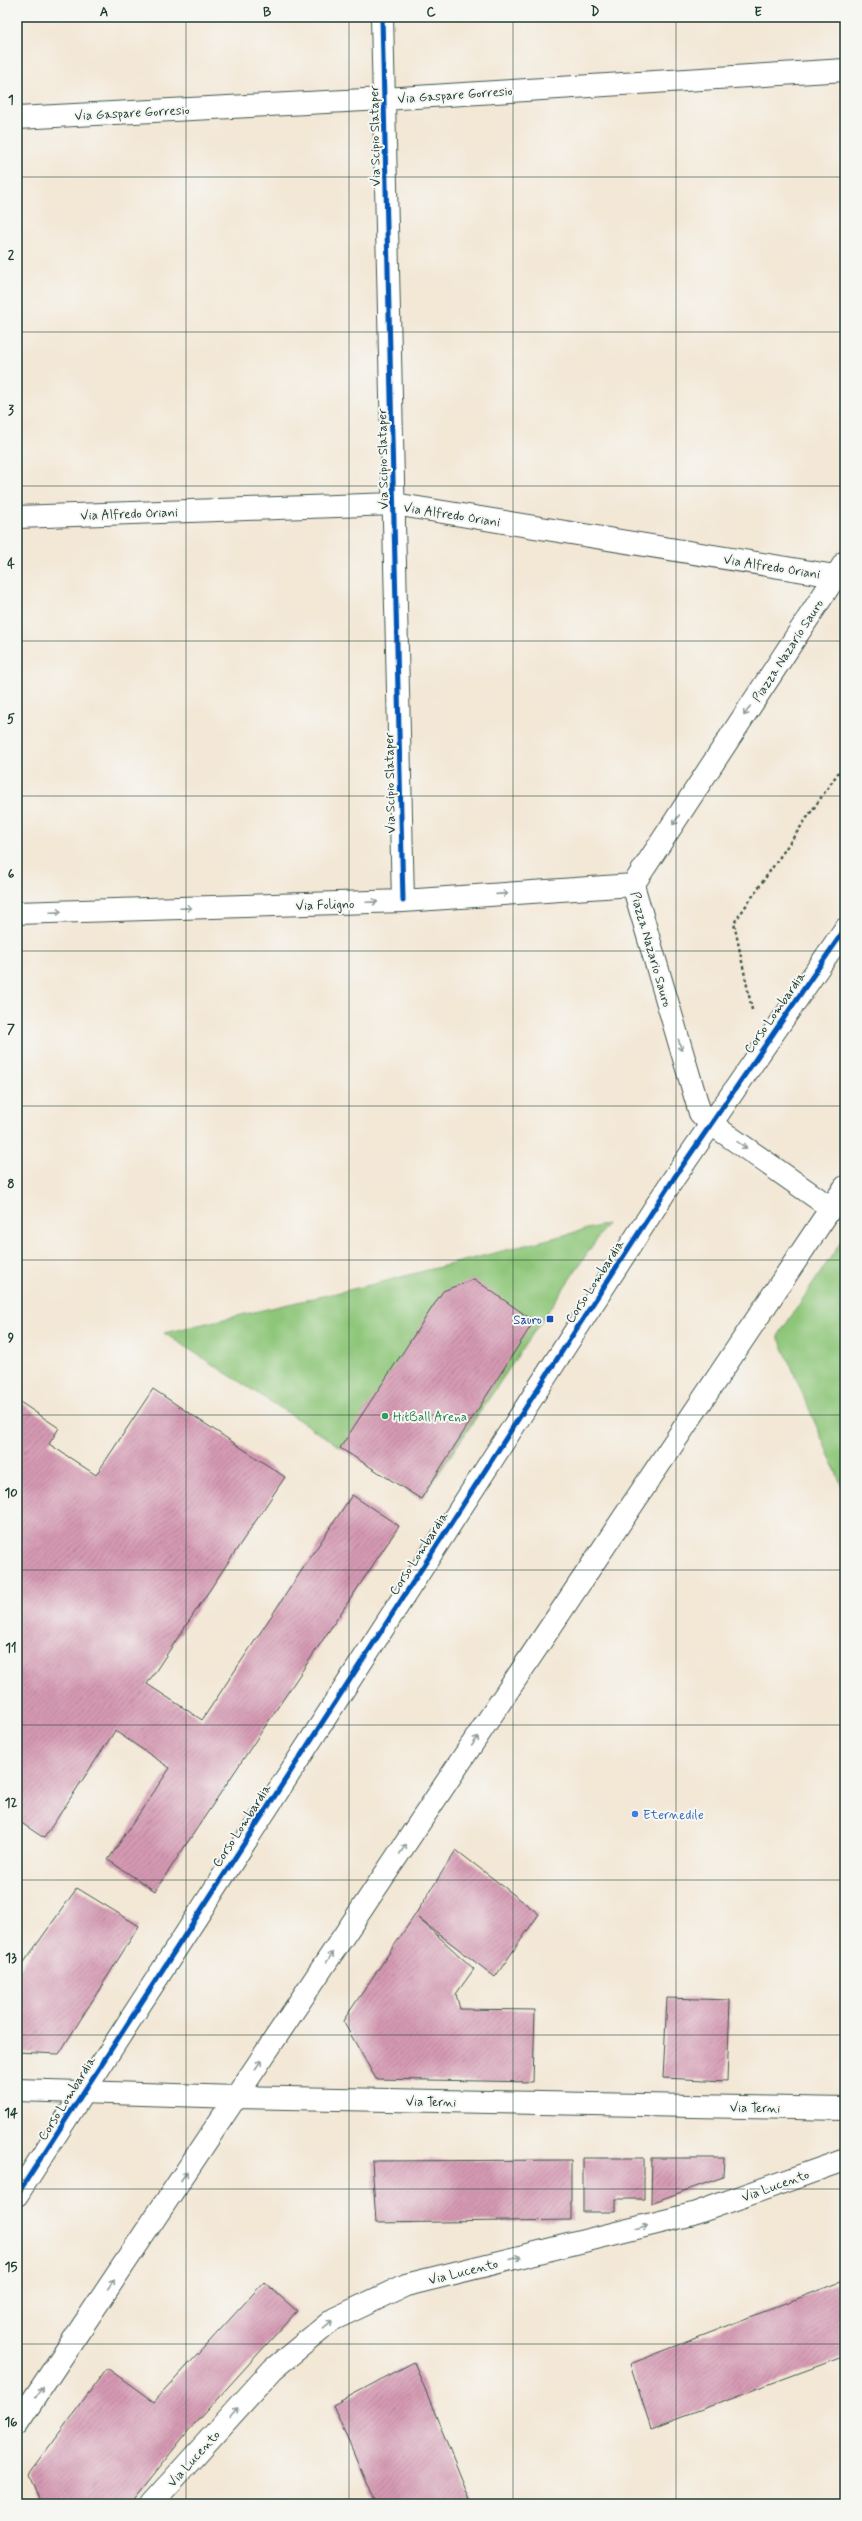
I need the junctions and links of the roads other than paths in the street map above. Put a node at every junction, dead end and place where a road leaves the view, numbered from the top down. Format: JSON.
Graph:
{"nodes":[{"id":1,"x":382,"y":17,"type":"edge"},
{"id":2,"x":845,"y":70,"type":"edge"},
{"id":3,"x":384,"y":99,"type":"junction"},
{"id":4,"x":17,"y":118,"type":"edge"},
{"id":5,"x":394,"y":504,"type":"junction"},
{"id":6,"x":17,"y":517,"type":"edge"},
{"id":7,"x":840,"y":569,"type":"edge"},
{"id":8,"x":633,"y":885,"type":"junction"},
{"id":9,"x":403,"y":901,"type":"junction"},
{"id":10,"x":17,"y":913,"type":"edge"},
{"id":11,"x":845,"y":929,"type":"edge"},
{"id":12,"x":710,"y":1123,"type":"junction"},
{"id":13,"x":845,"y":1187,"type":"edge"},
{"id":14,"x":831,"y":1208,"type":"junction"},
{"id":15,"x":17,"y":2090,"type":"edge"},
{"id":16,"x":82,"y":2091,"type":"junction"},
{"id":17,"x":236,"y":2098,"type":"junction"},
{"id":18,"x":845,"y":2109,"type":"edge"},
{"id":19,"x":845,"y":2160,"type":"edge"},
{"id":20,"x":17,"y":2195,"type":"edge"},
{"id":21,"x":17,"y":2424,"type":"edge"},
{"id":22,"x":152,"y":2504,"type":"edge"}],
"edges":[{"from":1,"to":3,"type":"street","name":"Via Scipio Slataper"},
{"from":2,"to":3,"type":"street","name":"Via Gaspare Gorresio"},
{"from":3,"to":4,"type":"street","name":"Via Gaspare Gorresio"},
{"from":3,"to":5,"type":"street","name":"Via Scipio Slataper"},
{"from":5,"to":6,"type":"street","name":"Via Alfredo Oriani"},
{"from":5,"to":7,"type":"street","name":"Via Alfredo Oriani"},
{"from":5,"to":9,"type":"street","name":"Via Scipio Slataper"},
{"from":7,"to":8,"type":"street","name":"Piazza Nazario Sauro","one_way":true},
{"from":9,"to":8,"type":"street","name":"Via Foligno","one_way":true},
{"from":8,"to":12,"type":"street","name":"Piazza Nazario Sauro","one_way":true},
{"from":10,"to":9,"type":"street","name":"Via Foligno","one_way":true},
{"from":11,"to":12,"type":"street","name":"Corso Lombardia"},
{"from":12,"to":14,"type":"street","name":"Piazza Nazario Sauro","one_way":true},
{"from":12,"to":16,"type":"street","name":"Corso Lombardia"},
{"from":13,"to":14,"type":"street"},
{"from":17,"to":14,"type":"street","one_way":true},
{"from":15,"to":16,"type":"street","name":"Via Terni"},
{"from":16,"to":17,"type":"street","name":"Via Terni"},
{"from":16,"to":20,"type":"street","name":"Corso Lombardia"},
{"from":17,"to":18,"type":"street","name":"Via Terni"},
{"from":21,"to":17,"type":"street","one_way":true},
{"from":22,"to":19,"type":"street","name":"Via Lucento","one_way":true}]}
